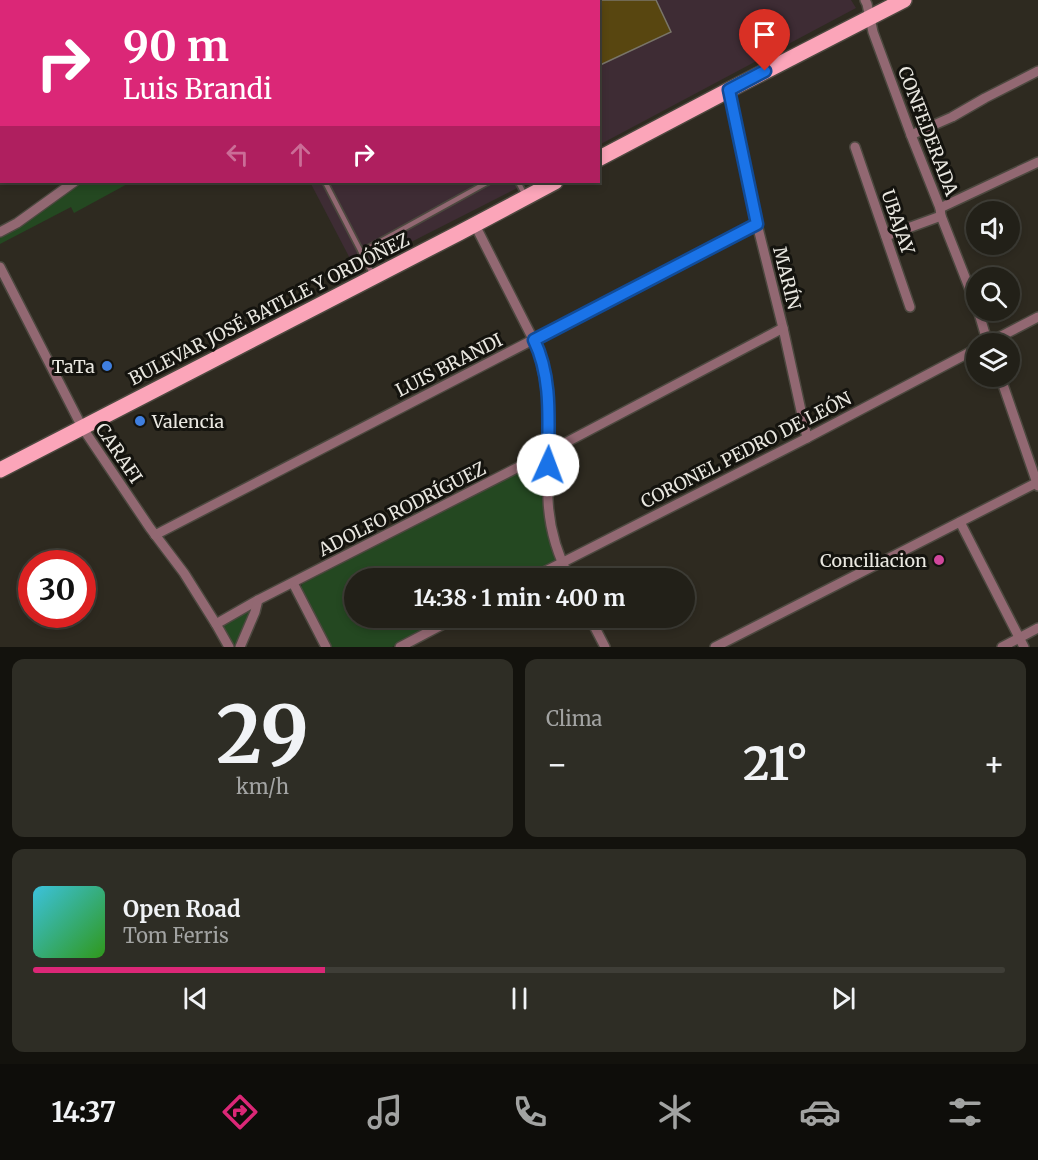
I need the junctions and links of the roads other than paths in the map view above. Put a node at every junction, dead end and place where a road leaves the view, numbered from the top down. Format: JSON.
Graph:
{"nodes":[{"id":1,"x":865,"y":0,"type":"edge"},
{"id":2,"x":904,"y":0,"type":"edge"},
{"id":3,"x":870,"y":17,"type":"junction"},
{"id":4,"x":1038,"y":71,"type":"edge"},
{"id":5,"x":729,"y":90,"type":"junction"},
{"id":6,"x":911,"y":135,"type":"junction"},
{"id":7,"x":855,"y":147,"type":"dead end"},
{"id":8,"x":600,"y":158,"type":"edge"},
{"id":9,"x":1038,"y":162,"type":"edge"},
{"id":10,"x":73,"y":183,"type":"edge"},
{"id":11,"x":326,"y":183,"type":"edge"},
{"id":12,"x":486,"y":183,"type":"edge"},
{"id":13,"x":519,"y":183,"type":"edge"},
{"id":14,"x":553,"y":183,"type":"edge"},
{"id":15,"x":526,"y":197,"type":"junction"},
{"id":16,"x":940,"y":212,"type":"junction"},
{"id":17,"x":757,"y":224,"type":"junction"},
{"id":18,"x":475,"y":225,"type":"junction"},
{"id":19,"x":0,"y":232,"type":"edge"},
{"id":20,"x":886,"y":236,"type":"junction"},
{"id":21,"x":361,"y":252,"type":"junction"},
{"id":22,"x":0,"y":267,"type":"edge"},
{"id":23,"x":374,"y":277,"type":"junction"},
{"id":24,"x":966,"y":279,"type":"edge"},
{"id":25,"x":910,"y":307,"type":"dead end"},
{"id":26,"x":1038,"y":317,"type":"edge"},
{"id":27,"x":783,"y":328,"type":"junction"},
{"id":28,"x":1007,"y":333,"type":"edge"},
{"id":29,"x":534,"y":340,"type":"junction"},
{"id":30,"x":966,"y":354,"type":"edge"},
{"id":31,"x":1004,"y":387,"type":"edge"},
{"id":32,"x":82,"y":427,"type":"junction"},
{"id":33,"x":807,"y":438,"type":"junction"},
{"id":34,"x":548,"y":453,"type":"junction"},
{"id":35,"x":0,"y":470,"type":"edge"},
{"id":36,"x":1038,"y":483,"type":"edge"},
{"id":37,"x":960,"y":522,"type":"junction"},
{"id":38,"x":155,"y":535,"type":"junction"},
{"id":39,"x":562,"y":563,"type":"junction"},
{"id":40,"x":552,"y":568,"type":"edge"},
{"id":41,"x":564,"y":568,"type":"edge"},
{"id":42,"x":293,"y":583,"type":"junction"},
{"id":43,"x":258,"y":600,"type":"junction"},
{"id":44,"x":216,"y":624,"type":"junction"},
{"id":45,"x":436,"y":628,"type":"edge"},
{"id":46,"x":595,"y":628,"type":"edge"},
{"id":47,"x":1038,"y":628,"type":"edge"},
{"id":48,"x":1021,"y":642,"type":"edge"},
{"id":49,"x":229,"y":647,"type":"edge"},
{"id":50,"x":240,"y":647,"type":"edge"},
{"id":51,"x":326,"y":647,"type":"edge"},
{"id":52,"x":400,"y":647,"type":"edge"},
{"id":53,"x":605,"y":647,"type":"edge"},
{"id":54,"x":715,"y":647,"type":"edge"},
{"id":55,"x":1002,"y":647,"type":"edge"}],
"edges":[{"from":1,"to":3,"type":"street","name":"CONFEDERADA"},
{"from":2,"to":3,"type":"main road"},
{"from":3,"to":5,"type":"main road"},
{"from":3,"to":6,"type":"street","name":"CONFEDERADA"},
{"from":4,"to":6,"type":"street"},
{"from":5,"to":8,"type":"main road"},
{"from":5,"to":17,"type":"street","name":"MARÍN"},
{"from":6,"to":16,"type":"street","name":"CONFEDERADA"},
{"from":7,"to":20,"type":"street","name":"UBAJAY"},
{"from":9,"to":16,"type":"street"},
{"from":10,"to":19,"type":"street"},
{"from":11,"to":21,"type":"lane"},
{"from":12,"to":21,"type":"lane"},
{"from":13,"to":15,"type":"lane"},
{"from":14,"to":15,"type":"main road","name":"BULEVAR JOSÉ BATLLE Y ORDÓÑEZ"},
{"from":15,"to":18,"type":"main road","name":"BULEVAR JOSÉ BATLLE Y ORDÓÑEZ"},
{"from":16,"to":20,"type":"street"},
{"from":16,"to":24,"type":"street","name":"CONFEDERADA"},
{"from":17,"to":27,"type":"street","name":"MARÍN"},
{"from":17,"to":29,"type":"street","name":"LUIS BRANDI"},
{"from":18,"to":23,"type":"main road","name":"BULEVAR JOSÉ BATLLE Y ORDÓÑEZ"},
{"from":18,"to":29,"type":"street"},
{"from":20,"to":25,"type":"street","name":"UBAJAY"},
{"from":21,"to":23,"type":"lane"},
{"from":22,"to":32,"type":"street","name":"CARAFI"},
{"from":23,"to":32,"type":"main road","name":"BULEVAR JOSÉ BATLLE Y ORDÓÑEZ"},
{"from":26,"to":28,"type":"street"},
{"from":27,"to":33,"type":"street","name":"MARÍN"},
{"from":27,"to":34,"type":"street","name":"ADOLFO RODRÍGUEZ"},
{"from":29,"to":34,"type":"street"},
{"from":29,"to":38,"type":"street","name":"LUIS BRANDI"},
{"from":30,"to":33,"type":"street","name":"CORONEL PEDRO DE LEÓN"},
{"from":31,"to":36,"type":"street"},
{"from":32,"to":35,"type":"main road","name":"BULEVAR JOSÉ BATLLE Y ORDÓÑEZ"},
{"from":32,"to":38,"type":"street","name":"CARAFI"},
{"from":33,"to":39,"type":"street","name":"CORONEL PEDRO DE LEÓN"},
{"from":34,"to":39,"type":"street"},
{"from":34,"to":42,"type":"street","name":"ADOLFO RODRÍGUEZ"},
{"from":36,"to":37,"type":"street"},
{"from":37,"to":48,"type":"street"},
{"from":37,"to":54,"type":"street"},
{"from":38,"to":44,"type":"street","name":"CARAFI"},
{"from":39,"to":40,"type":"street","name":"CORONEL PEDRO DE LEÓN"},
{"from":39,"to":41,"type":"street"},
{"from":42,"to":43,"type":"street","name":"ADOLFO RODRÍGUEZ"},
{"from":42,"to":51,"type":"street"},
{"from":43,"to":44,"type":"street","name":"ADOLFO RODRÍGUEZ"},
{"from":43,"to":50,"type":"street"},
{"from":44,"to":49,"type":"street","name":"CARAFI"},
{"from":45,"to":52,"type":"street"},
{"from":46,"to":53,"type":"street"},
{"from":47,"to":48,"type":"street"},
{"from":48,"to":55,"type":"street"}]}
